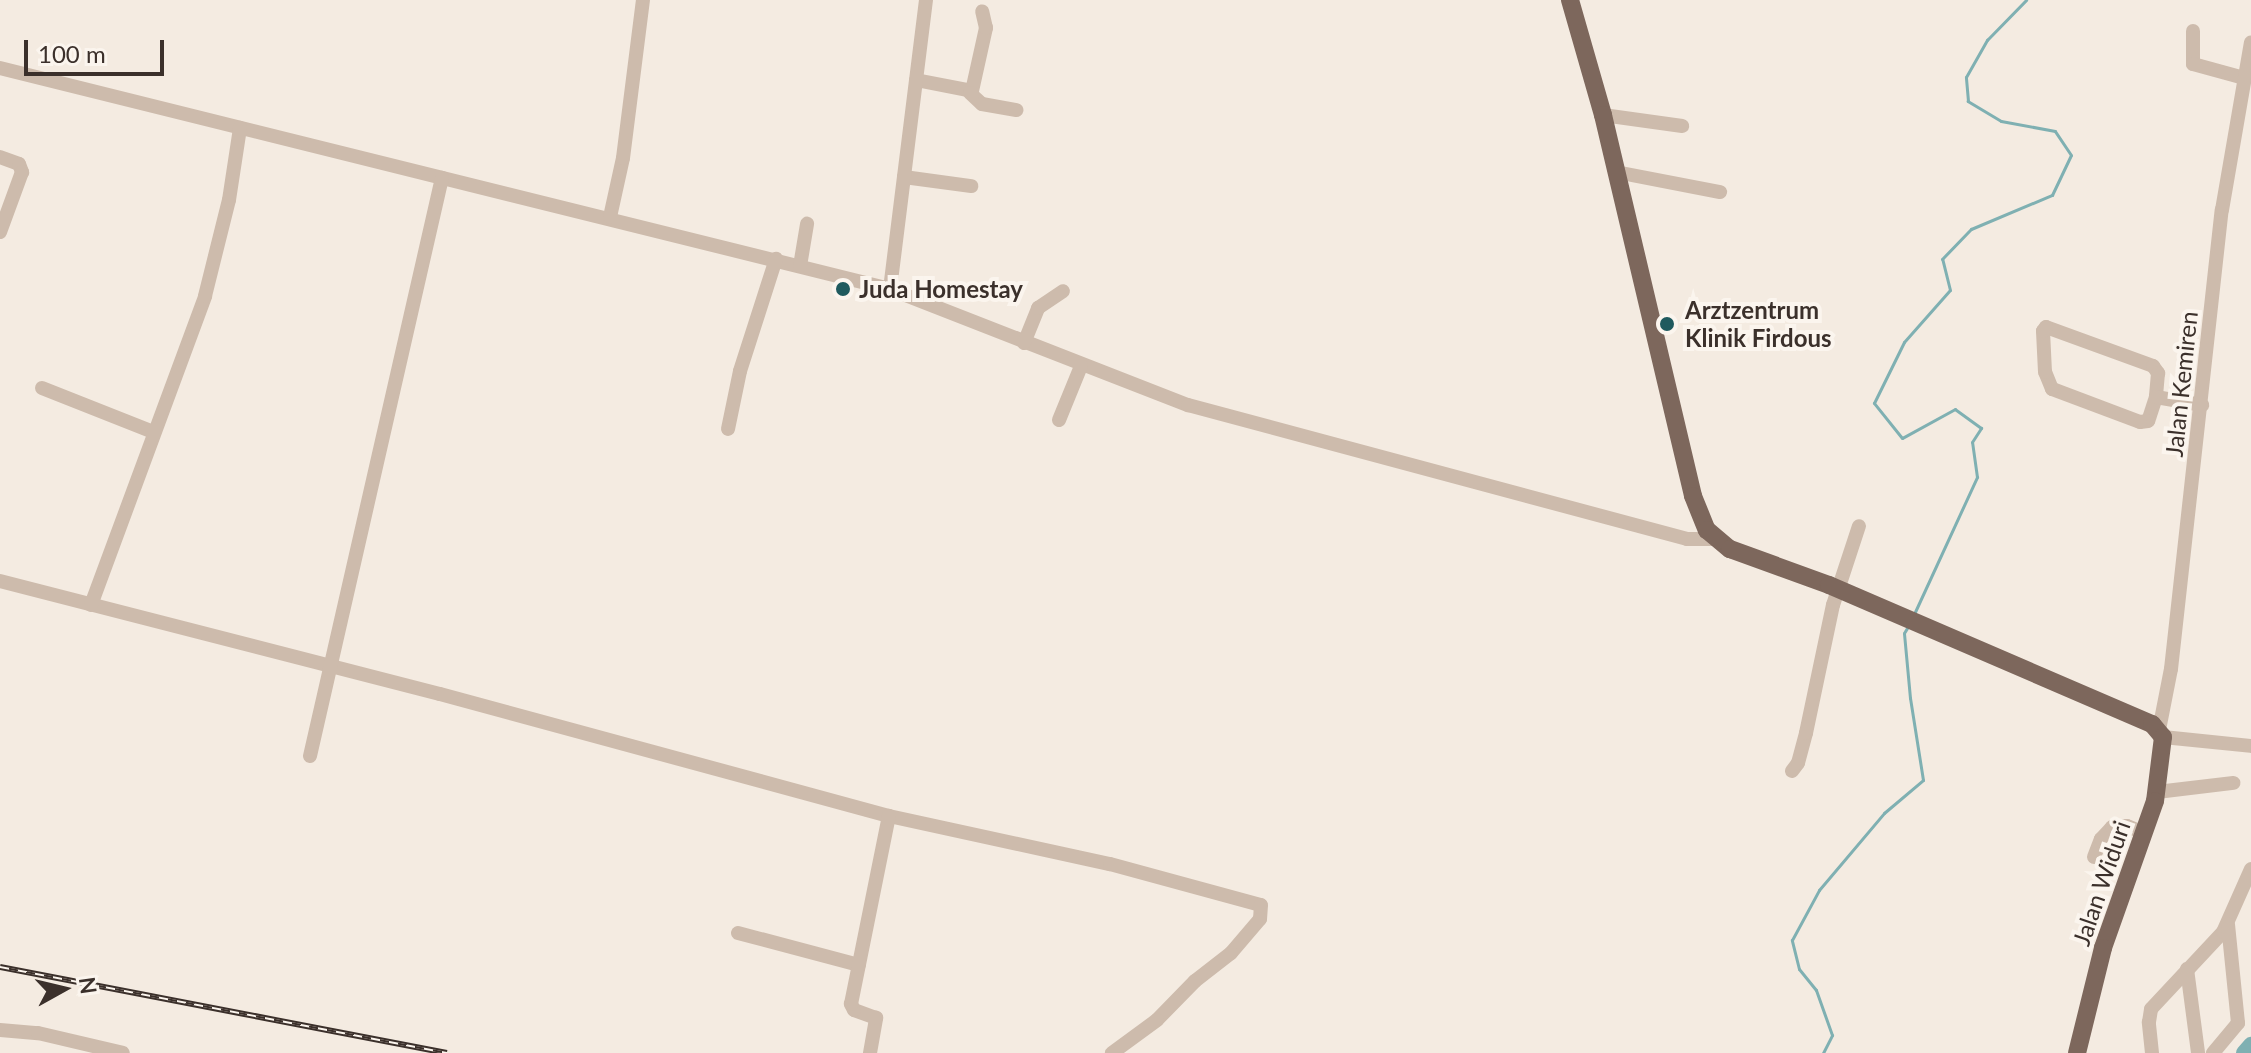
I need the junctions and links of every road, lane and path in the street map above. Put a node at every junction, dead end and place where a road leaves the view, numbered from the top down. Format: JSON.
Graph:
{"nodes":[{"id":1,"x":643,"y":0,"type":"edge"},
{"id":2,"x":926,"y":0,"type":"edge"},
{"id":3,"x":1570,"y":0,"type":"edge"},
{"id":4,"x":982,"y":11,"type":"dead end"},
{"id":5,"x":2193,"y":31,"type":"dead end"},
{"id":6,"x":2251,"y":42,"type":"edge"},
{"id":7,"x":0,"y":68,"type":"edge"},
{"id":8,"x":2244,"y":78,"type":"junction"},
{"id":9,"x":916,"y":80,"type":"junction"},
{"id":10,"x":970,"y":93,"type":"junction"},
{"id":11,"x":1016,"y":110,"type":"dead end"},
{"id":12,"x":1603,"y":115,"type":"junction"},
{"id":13,"x":1682,"y":126,"type":"dead end"},
{"id":14,"x":240,"y":128,"type":"junction"},
{"id":15,"x":2234,"y":137,"type":"junction"},
{"id":16,"x":2251,"y":140,"type":"edge"},
{"id":17,"x":0,"y":157,"type":"edge"},
{"id":18,"x":1616,"y":172,"type":"junction"},
{"id":19,"x":904,"y":177,"type":"junction"},
{"id":20,"x":442,"y":178,"type":"junction"},
{"id":21,"x":971,"y":186,"type":"dead end"},
{"id":22,"x":1720,"y":192,"type":"dead end"},
{"id":23,"x":610,"y":217,"type":"junction"},
{"id":24,"x":807,"y":224,"type":"dead end"},
{"id":25,"x":0,"y":232,"type":"edge"},
{"id":26,"x":776,"y":259,"type":"junction"},
{"id":27,"x":800,"y":266,"type":"junction"},
{"id":28,"x":890,"y":289,"type":"junction"},
{"id":29,"x":1063,"y":291,"type":"dead end"},
{"id":30,"x":1024,"y":343,"type":"junction"},
{"id":31,"x":1081,"y":366,"type":"junction"},
{"id":32,"x":42,"y":388,"type":"dead end"},
{"id":33,"x":2156,"y":397,"type":"junction"},
{"id":34,"x":2202,"y":405,"type":"junction"},
{"id":35,"x":1059,"y":420,"type":"dead end"},
{"id":36,"x":728,"y":429,"type":"dead end"},
{"id":37,"x":153,"y":432,"type":"junction"},
{"id":38,"x":1859,"y":526,"type":"dead end"},
{"id":39,"x":1714,"y":539,"type":"junction"},
{"id":40,"x":0,"y":581,"type":"edge"},
{"id":41,"x":1838,"y":589,"type":"junction"},
{"id":42,"x":91,"y":605,"type":"junction"},
{"id":43,"x":328,"y":665,"type":"junction"},
{"id":44,"x":2161,"y":734,"type":"junction"},
{"id":45,"x":2251,"y":746,"type":"edge"},
{"id":46,"x":310,"y":756,"type":"dead end"},
{"id":47,"x":1792,"y":771,"type":"dead end"},
{"id":48,"x":2233,"y":783,"type":"dead end"},
{"id":49,"x":2158,"y":788,"type":"junction"},
{"id":50,"x":889,"y":816,"type":"junction"},
{"id":51,"x":2136,"y":830,"type":"junction"},
{"id":52,"x":2094,"y":857,"type":"dead end"},
{"id":53,"x":2251,"y":869,"type":"edge"},
{"id":54,"x":2228,"y":924,"type":"junction"},
{"id":55,"x":738,"y":933,"type":"dead end"},
{"id":56,"x":859,"y":965,"type":"junction"},
{"id":57,"x":2187,"y":969,"type":"junction"},
{"id":58,"x":0,"y":1030,"type":"edge"},
{"id":59,"x":123,"y":1053,"type":"edge"},
{"id":60,"x":870,"y":1053,"type":"edge"},
{"id":61,"x":1112,"y":1053,"type":"edge"},
{"id":62,"x":2077,"y":1053,"type":"edge"},
{"id":63,"x":2152,"y":1053,"type":"edge"},
{"id":64,"x":2198,"y":1053,"type":"edge"},
{"id":65,"x":2213,"y":1053,"type":"edge"}],
"edges":[{"from":1,"to":23,"type":"street"},
{"from":2,"to":9,"type":"street"},
{"from":3,"to":12,"type":"main road"},
{"from":4,"to":10,"type":"street"},
{"from":5,"to":8,"type":"street"},
{"from":6,"to":8,"type":"street","name":"Jalan Kemiren"},
{"from":7,"to":14,"type":"street"},
{"from":8,"to":15,"type":"street","name":"Jalan Kemiren"},
{"from":9,"to":10,"type":"street"},
{"from":9,"to":19,"type":"street"},
{"from":10,"to":11,"type":"street"},
{"from":12,"to":13,"type":"street"},
{"from":12,"to":18,"type":"main road"},
{"from":14,"to":20,"type":"street"},
{"from":14,"to":37,"type":"street"},
{"from":15,"to":16,"type":"street"},
{"from":15,"to":34,"type":"street","name":"Jalan Kemiren"},
{"from":17,"to":25,"type":"street"},
{"from":18,"to":22,"type":"street"},
{"from":18,"to":39,"type":"main road"},
{"from":19,"to":21,"type":"street"},
{"from":19,"to":28,"type":"street"},
{"from":20,"to":23,"type":"street"},
{"from":20,"to":43,"type":"street"},
{"from":23,"to":26,"type":"street"},
{"from":24,"to":27,"type":"street"},
{"from":26,"to":27,"type":"street"},
{"from":26,"to":36,"type":"street"},
{"from":27,"to":28,"type":"street"},
{"from":28,"to":30,"type":"street"},
{"from":29,"to":30,"type":"street"},
{"from":30,"to":31,"type":"street"},
{"from":31,"to":35,"type":"street"},
{"from":31,"to":39,"type":"street"},
{"from":32,"to":37,"type":"street"},
{"from":33,"to":33,"type":"street"},
{"from":33,"to":34,"type":"street"},
{"from":34,"to":44,"type":"street","name":"Jalan Kemiren"},
{"from":37,"to":42,"type":"street"},
{"from":38,"to":41,"type":"street"},
{"from":39,"to":41,"type":"main road"},
{"from":40,"to":42,"type":"street"},
{"from":41,"to":44,"type":"main road"},
{"from":41,"to":47,"type":"street"},
{"from":42,"to":43,"type":"street"},
{"from":43,"to":46,"type":"street"},
{"from":43,"to":50,"type":"street"},
{"from":44,"to":45,"type":"street"},
{"from":44,"to":49,"type":"main road","name":"Jalan Widuri"},
{"from":48,"to":49,"type":"street"},
{"from":49,"to":51,"type":"main road","name":"Jalan Widuri"},
{"from":50,"to":56,"type":"street"},
{"from":50,"to":61,"type":"street"},
{"from":51,"to":52,"type":"street"},
{"from":51,"to":62,"type":"main road","name":"Jalan Widuri"},
{"from":53,"to":54,"type":"street"},
{"from":54,"to":57,"type":"street"},
{"from":54,"to":65,"type":"street"},
{"from":55,"to":56,"type":"street"},
{"from":56,"to":60,"type":"street"},
{"from":57,"to":63,"type":"street"},
{"from":57,"to":64,"type":"street"},
{"from":58,"to":59,"type":"street"}]}
